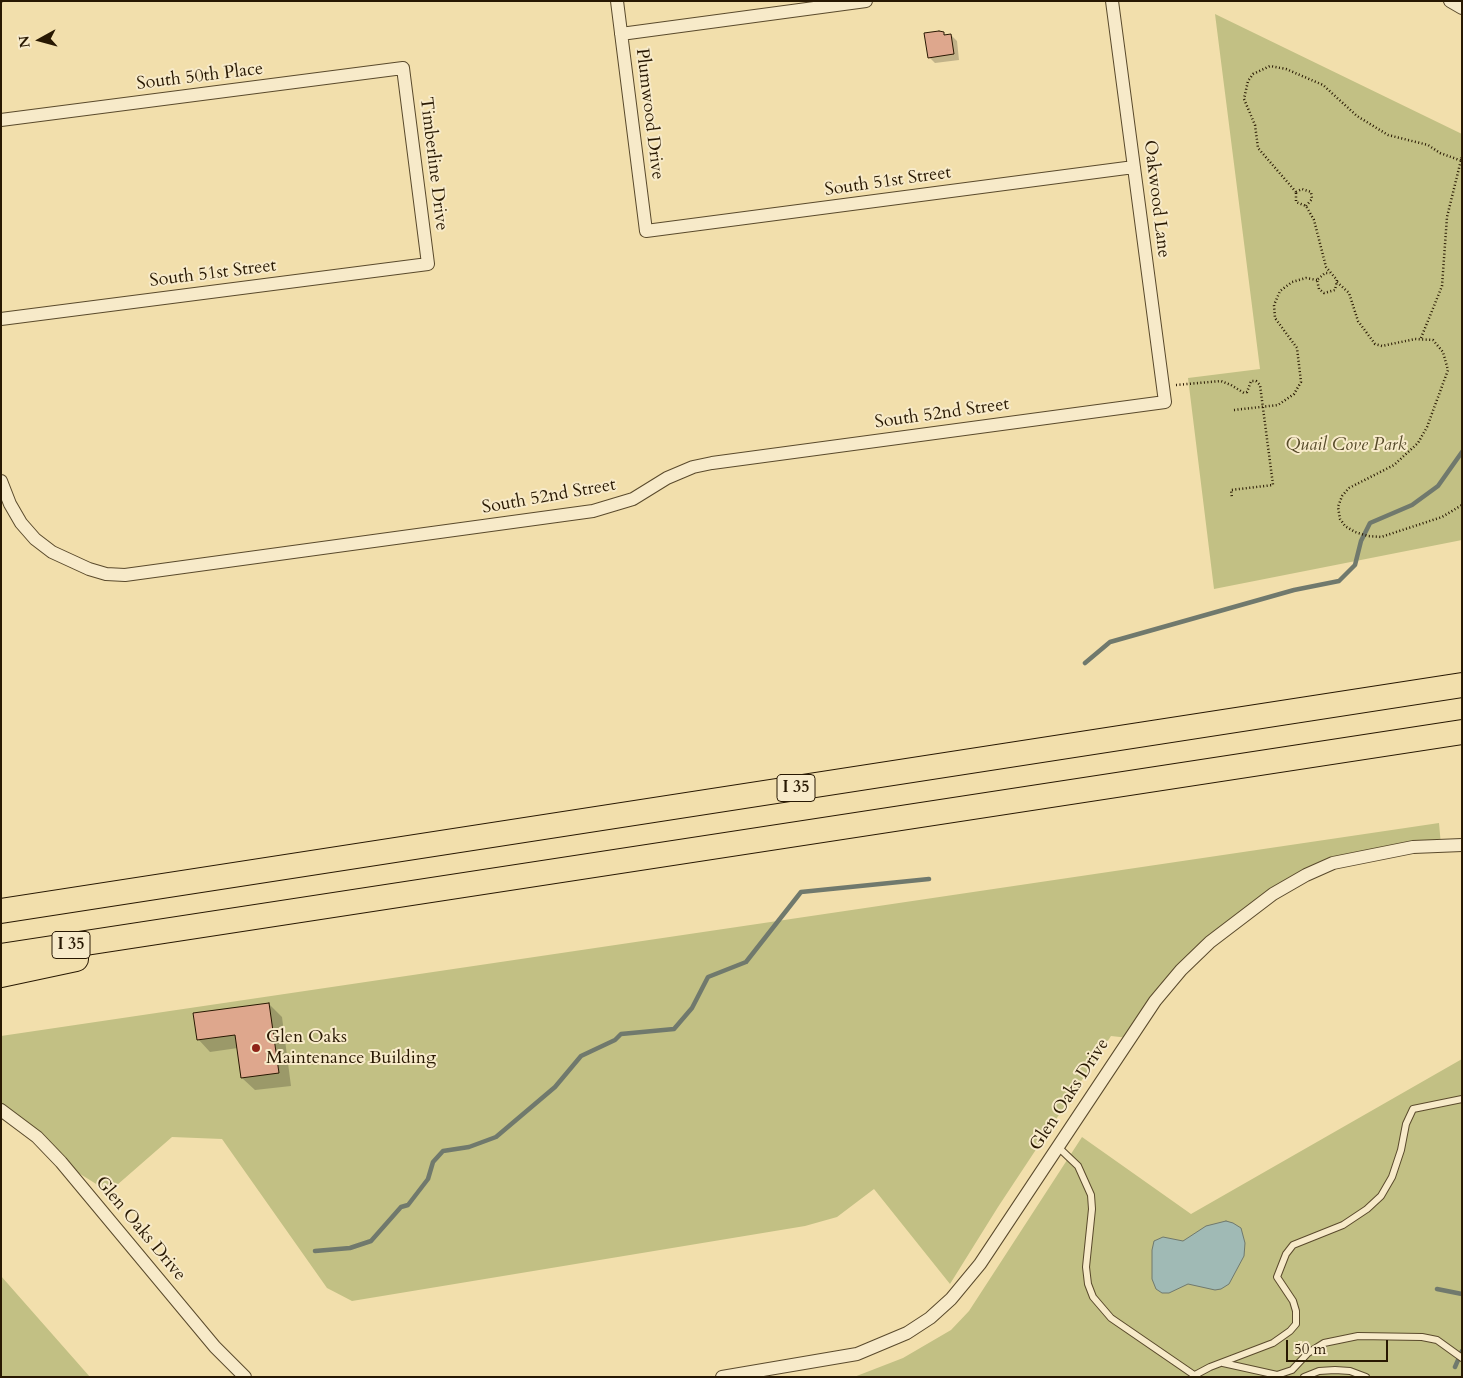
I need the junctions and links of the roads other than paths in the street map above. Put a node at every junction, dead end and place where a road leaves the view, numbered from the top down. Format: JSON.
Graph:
{"nodes":[{"id":1,"x":616,"y":1,"type":"edge"},
{"id":2,"x":866,"y":1,"type":"edge"},
{"id":3,"x":1112,"y":1,"type":"edge"},
{"id":4,"x":1450,"y":1,"type":"edge"},
{"id":5,"x":1462,"y":8,"type":"edge"},
{"id":6,"x":621,"y":34,"type":"junction"},
{"id":7,"x":403,"y":68,"type":"joint"},
{"id":8,"x":1,"y":120,"type":"edge"},
{"id":9,"x":1134,"y":167,"type":"junction"},
{"id":10,"x":646,"y":231,"type":"joint"},
{"id":11,"x":428,"y":264,"type":"joint"},
{"id":12,"x":1,"y":319,"type":"edge"},
{"id":13,"x":1165,"y":402,"type":"joint"},
{"id":14,"x":1,"y":481,"type":"edge"},
{"id":15,"x":1462,"y":685,"type":"edge"},
{"id":16,"x":1462,"y":732,"type":"edge"},
{"id":17,"x":1462,"y":845,"type":"edge"},
{"id":18,"x":130,"y":891,"type":"junction"},
{"id":19,"x":1,"y":898,"type":"edge"},
{"id":20,"x":1,"y":910,"type":"edge"},
{"id":21,"x":141,"y":935,"type":"junction"},
{"id":22,"x":1,"y":956,"type":"edge"},
{"id":23,"x":1,"y":975,"type":"edge"},
{"id":24,"x":1462,"y":1099,"type":"edge"},
{"id":25,"x":1,"y":1110,"type":"edge"},
{"id":26,"x":1057,"y":1146,"type":"junction"},
{"id":27,"x":1462,"y":1358,"type":"edge"},
{"id":28,"x":1222,"y":1363,"type":"junction"},
{"id":29,"x":1196,"y":1376,"type":"edge"},
{"id":30,"x":245,"y":1377,"type":"edge"},
{"id":31,"x":722,"y":1377,"type":"edge"},
{"id":32,"x":1304,"y":1377,"type":"edge"},
{"id":33,"x":1366,"y":1377,"type":"edge"}],
"edges":[{"from":1,"to":6,"type":"street","name":"Plumwood Drive"},
{"from":2,"to":6,"type":"street"},
{"from":3,"to":9,"type":"street","name":"Oakwood Lane"},
{"from":4,"to":5,"type":"street"},
{"from":6,"to":10,"type":"street","name":"Plumwood Drive"},
{"from":7,"to":8,"type":"street","name":"South 50th Place"},
{"from":7,"to":11,"type":"street","name":"Timberline Drive"},
{"from":9,"to":10,"type":"street","name":"South 51st Street"},
{"from":9,"to":13,"type":"street","name":"Oakwood Lane"},
{"from":11,"to":12,"type":"street","name":"South 51st Street"},
{"from":13,"to":14,"type":"street","name":"South 52nd Street"},
{"from":15,"to":18,"type":"highway","number":"I 35"},
{"from":16,"to":21,"type":"highway","number":"I 35"},
{"from":17,"to":26,"type":"street","name":"Glen Oaks Drive"},
{"from":18,"to":19,"type":"highway"},
{"from":18,"to":20,"type":"highway","number":"I 35"},
{"from":21,"to":22,"type":"highway","number":"I 35"},
{"from":21,"to":23,"type":"highway"},
{"from":24,"to":28,"type":"lane"},
{"from":25,"to":30,"type":"street","name":"Glen Oaks Drive"},
{"from":26,"to":29,"type":"lane"},
{"from":26,"to":31,"type":"street","name":"Glen Oaks Drive"},
{"from":27,"to":28,"type":"lane"},
{"from":28,"to":29,"type":"lane"},
{"from":32,"to":33,"type":"lane"}]}
